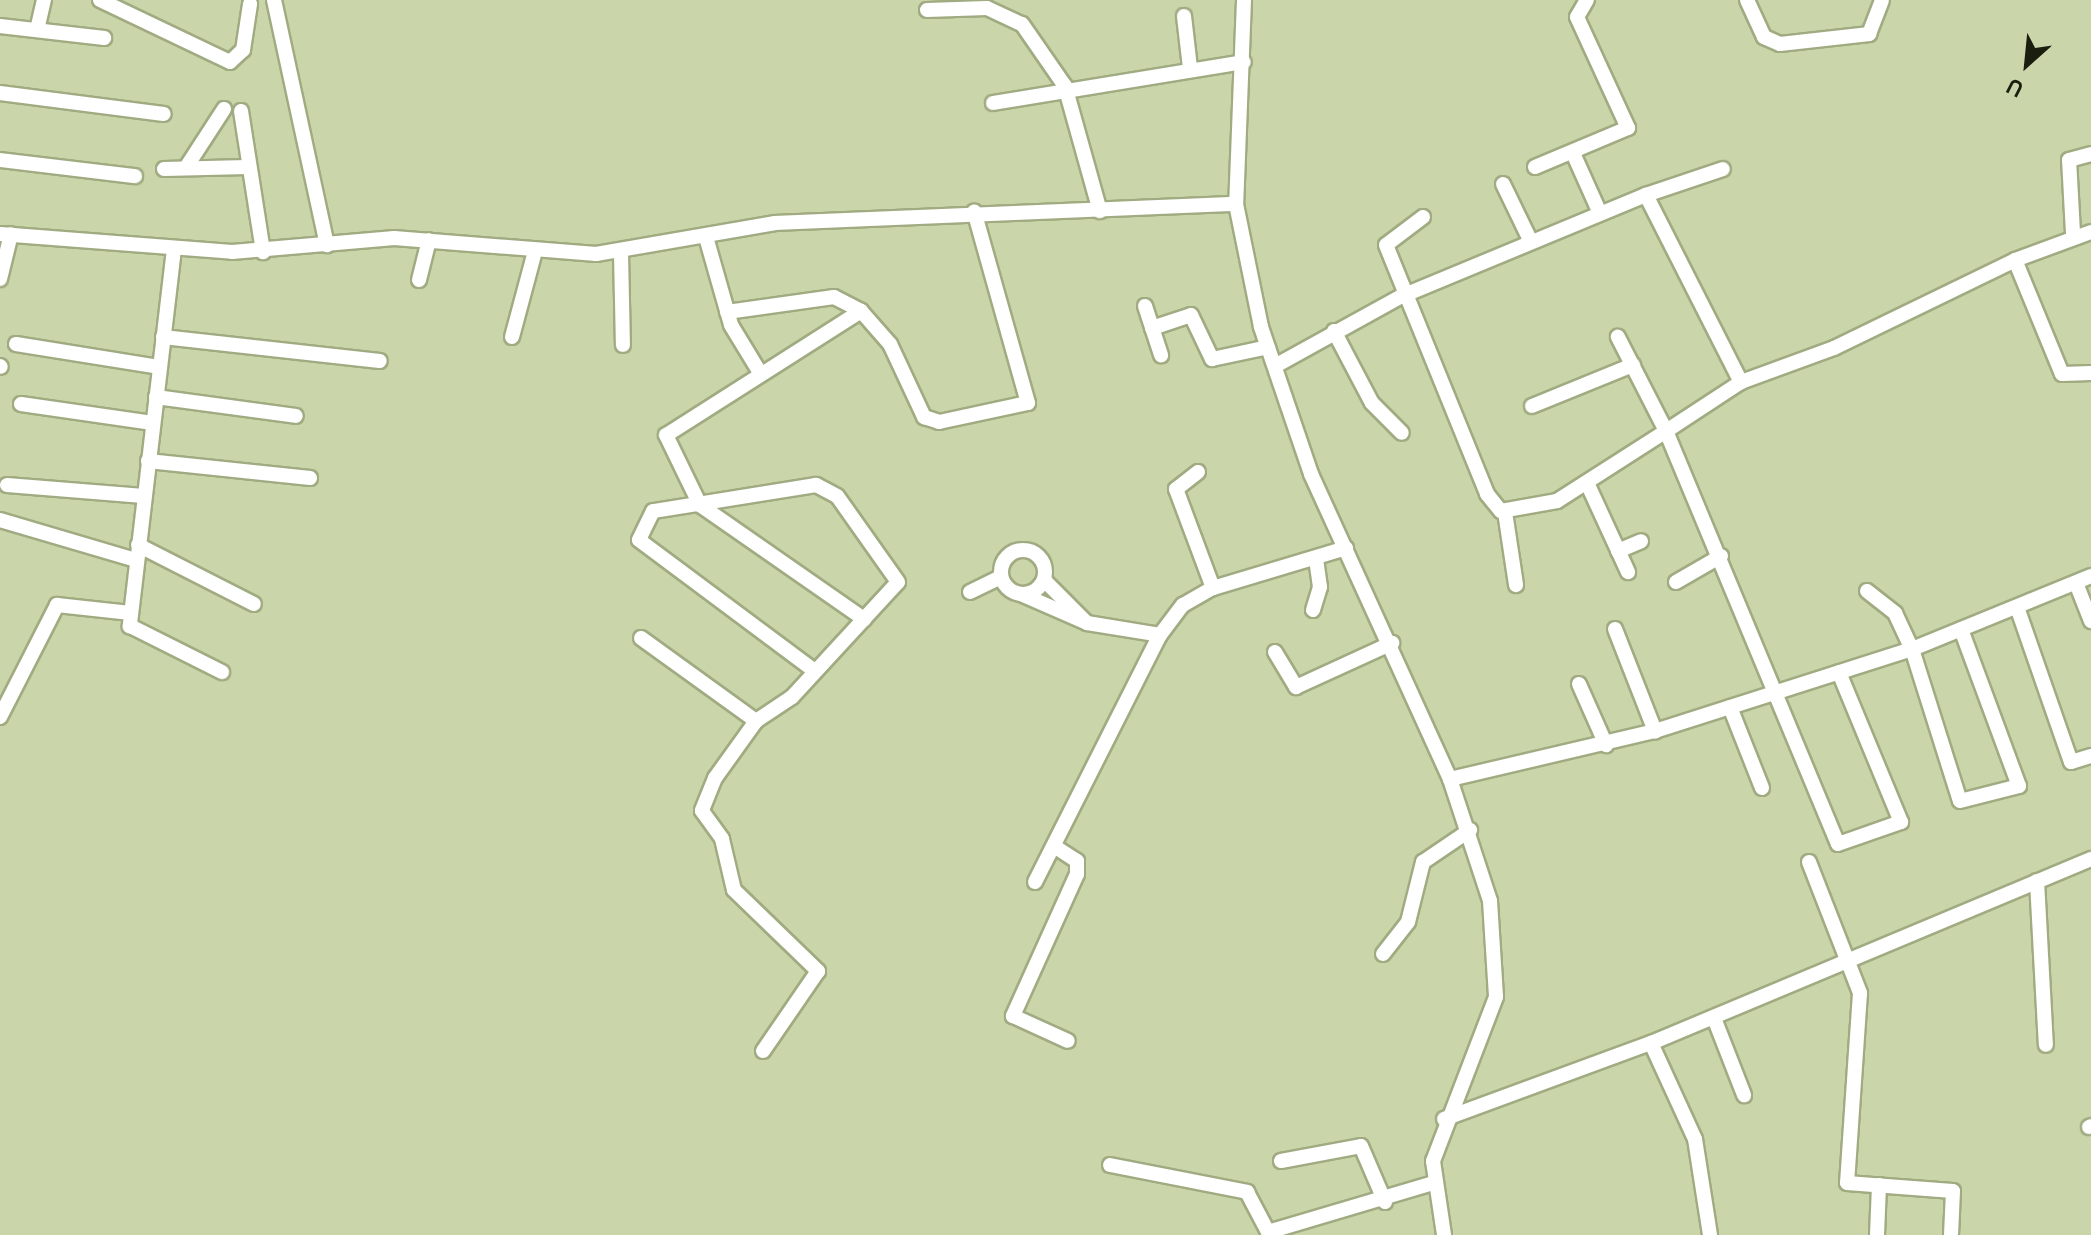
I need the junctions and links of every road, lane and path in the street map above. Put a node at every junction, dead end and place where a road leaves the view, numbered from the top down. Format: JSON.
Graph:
{"nodes":[{"id":1,"x":44,"y":0,"type":"edge"},
{"id":2,"x":100,"y":0,"type":"edge"},
{"id":3,"x":274,"y":0,"type":"edge"},
{"id":4,"x":1244,"y":0,"type":"edge"},
{"id":5,"x":1587,"y":0,"type":"edge"},
{"id":6,"x":1747,"y":0,"type":"edge"},
{"id":7,"x":1882,"y":0,"type":"edge"},
{"id":8,"x":249,"y":1,"type":"edge"},
{"id":9,"x":927,"y":10,"type":"dead end"},
{"id":10,"x":1184,"y":16,"type":"dead end"},
{"id":11,"x":0,"y":26,"type":"edge"},
{"id":12,"x":37,"y":30,"type":"junction"},
{"id":13,"x":104,"y":38,"type":"dead end"},
{"id":14,"x":1244,"y":62,"type":"junction"},
{"id":15,"x":1190,"y":68,"type":"junction"},
{"id":16,"x":1065,"y":86,"type":"junction"},
{"id":17,"x":0,"y":93,"type":"edge"},
{"id":18,"x":993,"y":103,"type":"dead end"},
{"id":19,"x":224,"y":109,"type":"dead end"},
{"id":20,"x":241,"y":111,"type":"dead end"},
{"id":21,"x":164,"y":114,"type":"dead end"},
{"id":22,"x":1573,"y":153,"type":"junction"},
{"id":23,"x":2091,"y":154,"type":"edge"},
{"id":24,"x":0,"y":160,"type":"edge"},
{"id":25,"x":187,"y":166,"type":"junction"},
{"id":26,"x":248,"y":167,"type":"junction"},
{"id":27,"x":1535,"y":167,"type":"dead end"},
{"id":28,"x":164,"y":169,"type":"dead end"},
{"id":29,"x":1723,"y":169,"type":"dead end"},
{"id":30,"x":135,"y":176,"type":"dead end"},
{"id":31,"x":1503,"y":184,"type":"dead end"},
{"id":32,"x":1646,"y":195,"type":"junction"},
{"id":33,"x":1236,"y":204,"type":"junction"},
{"id":34,"x":974,"y":211,"type":"junction"},
{"id":35,"x":1100,"y":211,"type":"junction"},
{"id":36,"x":1599,"y":211,"type":"junction"},
{"id":37,"x":1423,"y":217,"type":"dead end"},
{"id":38,"x":2091,"y":232,"type":"edge"},
{"id":39,"x":2073,"y":233,"type":"junction"},
{"id":40,"x":6,"y":234,"type":"edge"},
{"id":41,"x":706,"y":237,"type":"junction"},
{"id":42,"x":429,"y":240,"type":"junction"},
{"id":43,"x":1531,"y":242,"type":"junction"},
{"id":44,"x":327,"y":245,"type":"junction"},
{"id":45,"x":174,"y":249,"type":"junction"},
{"id":46,"x":535,"y":251,"type":"junction"},
{"id":47,"x":263,"y":252,"type":"junction"},
{"id":48,"x":621,"y":253,"type":"junction"},
{"id":49,"x":2015,"y":260,"type":"junction"},
{"id":50,"x":0,"y":279,"type":"edge"},
{"id":51,"x":419,"y":280,"type":"dead end"},
{"id":52,"x":1402,"y":296,"type":"junction"},
{"id":53,"x":1145,"y":306,"type":"dead end"},
{"id":54,"x":861,"y":311,"type":"junction"},
{"id":55,"x":727,"y":312,"type":"junction"},
{"id":56,"x":1152,"y":328,"type":"junction"},
{"id":57,"x":1334,"y":331,"type":"junction"},
{"id":58,"x":163,"y":337,"type":"junction"},
{"id":59,"x":512,"y":337,"type":"dead end"},
{"id":60,"x":1618,"y":337,"type":"dead end"},
{"id":61,"x":16,"y":344,"type":"dead end"},
{"id":62,"x":623,"y":345,"type":"dead end"},
{"id":63,"x":1268,"y":347,"type":"junction"},
{"id":64,"x":1161,"y":355,"type":"dead end"},
{"id":65,"x":380,"y":361,"type":"dead end"},
{"id":66,"x":1633,"y":365,"type":"junction"},
{"id":67,"x":1275,"y":366,"type":"junction"},
{"id":68,"x":160,"y":367,"type":"junction"},
{"id":69,"x":759,"y":371,"type":"junction"},
{"id":70,"x":2091,"y":373,"type":"edge"},
{"id":71,"x":1741,"y":382,"type":"junction"},
{"id":72,"x":156,"y":397,"type":"junction"},
{"id":73,"x":21,"y":404,"type":"dead end"},
{"id":74,"x":1532,"y":406,"type":"dead end"},
{"id":75,"x":296,"y":416,"type":"dead end"},
{"id":76,"x":153,"y":423,"type":"junction"},
{"id":77,"x":1666,"y":431,"type":"junction"},
{"id":78,"x":1402,"y":433,"type":"dead end"},
{"id":79,"x":148,"y":461,"type":"junction"},
{"id":80,"x":1198,"y":472,"type":"dead end"},
{"id":81,"x":310,"y":478,"type":"dead end"},
{"id":82,"x":7,"y":485,"type":"dead end"},
{"id":83,"x":1588,"y":485,"type":"junction"},
{"id":84,"x":144,"y":496,"type":"junction"},
{"id":85,"x":700,"y":505,"type":"junction"},
{"id":86,"x":1505,"y":512,"type":"junction"},
{"id":87,"x":0,"y":520,"type":"edge"},
{"id":88,"x":1641,"y":541,"type":"dead end"},
{"id":89,"x":1346,"y":548,"type":"junction"},
{"id":90,"x":1618,"y":551,"type":"junction"},
{"id":91,"x":137,"y":552,"type":"junction"},
{"id":92,"x":1721,"y":556,"type":"junction"},
{"id":93,"x":1316,"y":559,"type":"junction"},
{"id":94,"x":1628,"y":572,"type":"dead end"},
{"id":95,"x":2091,"y":576,"type":"edge"},
{"id":96,"x":1001,"y":577,"type":"junction"},
{"id":97,"x":1044,"y":580,"type":"junction"},
{"id":98,"x":1676,"y":582,"type":"dead end"},
{"id":99,"x":2076,"y":583,"type":"junction"},
{"id":100,"x":1516,"y":585,"type":"dead end"},
{"id":101,"x":1213,"y":588,"type":"junction"},
{"id":102,"x":1867,"y":591,"type":"dead end"},
{"id":103,"x":970,"y":592,"type":"dead end"},
{"id":104,"x":1021,"y":594,"type":"junction"},
{"id":105,"x":254,"y":604,"type":"dead end"},
{"id":106,"x":2017,"y":607,"type":"junction"},
{"id":107,"x":1313,"y":610,"type":"dead end"},
{"id":108,"x":131,"y":613,"type":"junction"},
{"id":109,"x":864,"y":619,"type":"junction"},
{"id":110,"x":2091,"y":621,"type":"edge"},
{"id":111,"x":1087,"y":623,"type":"junction"},
{"id":112,"x":1615,"y":629,"type":"dead end"},
{"id":113,"x":1961,"y":629,"type":"junction"},
{"id":114,"x":1160,"y":635,"type":"junction"},
{"id":115,"x":641,"y":638,"type":"dead end"},
{"id":116,"x":1392,"y":643,"type":"junction"},
{"id":117,"x":1912,"y":649,"type":"junction"},
{"id":118,"x":1275,"y":652,"type":"dead end"},
{"id":119,"x":815,"y":671,"type":"junction"},
{"id":120,"x":222,"y":672,"type":"dead end"},
{"id":121,"x":1839,"y":672,"type":"junction"},
{"id":122,"x":1579,"y":684,"type":"dead end"},
{"id":123,"x":1780,"y":691,"type":"junction"},
{"id":124,"x":1730,"y":707,"type":"junction"},
{"id":125,"x":0,"y":717,"type":"edge"},
{"id":126,"x":756,"y":721,"type":"junction"},
{"id":127,"x":1655,"y":731,"type":"junction"},
{"id":128,"x":1606,"y":745,"type":"junction"},
{"id":129,"x":2091,"y":756,"type":"edge"},
{"id":130,"x":1450,"y":779,"type":"junction"},
{"id":131,"x":1762,"y":788,"type":"dead end"},
{"id":132,"x":1470,"y":830,"type":"junction"},
{"id":133,"x":1057,"y":848,"type":"junction"},
{"id":134,"x":2091,"y":859,"type":"edge"},
{"id":135,"x":1809,"y":862,"type":"dead end"},
{"id":136,"x":2037,"y":881,"type":"junction"},
{"id":137,"x":1035,"y":882,"type":"dead end"},
{"id":138,"x":1383,"y":954,"type":"dead end"},
{"id":139,"x":1849,"y":960,"type":"junction"},
{"id":140,"x":1714,"y":1018,"type":"junction"},
{"id":141,"x":1068,"y":1041,"type":"dead end"},
{"id":142,"x":1651,"y":1043,"type":"junction"},
{"id":143,"x":2046,"y":1045,"type":"dead end"},
{"id":144,"x":763,"y":1051,"type":"dead end"},
{"id":145,"x":1744,"y":1095,"type":"dead end"},
{"id":146,"x":1444,"y":1119,"type":"junction"},
{"id":147,"x":1281,"y":1161,"type":"dead end"},
{"id":148,"x":1110,"y":1165,"type":"dead end"},
{"id":149,"x":1433,"y":1183,"type":"junction"},
{"id":150,"x":1879,"y":1185,"type":"junction"},
{"id":151,"x":1385,"y":1202,"type":"junction"},
{"id":152,"x":1444,"y":1235,"type":"edge"},
{"id":153,"x":1710,"y":1235,"type":"edge"},
{"id":154,"x":1877,"y":1235,"type":"edge"},
{"id":155,"x":1951,"y":1235,"type":"edge"}],
"edges":[{"from":1,"to":12,"type":"street"},
{"from":2,"to":8,"type":"street"},
{"from":3,"to":44,"type":"street"},
{"from":4,"to":14,"type":"street"},
{"from":5,"to":22,"type":"street"},
{"from":6,"to":7,"type":"street"},
{"from":9,"to":16,"type":"street"},
{"from":10,"to":15,"type":"street"},
{"from":11,"to":12,"type":"street"},
{"from":12,"to":13,"type":"street"},
{"from":14,"to":15,"type":"street"},
{"from":14,"to":33,"type":"street"},
{"from":15,"to":16,"type":"street"},
{"from":16,"to":18,"type":"street"},
{"from":16,"to":35,"type":"street"},
{"from":17,"to":21,"type":"street"},
{"from":19,"to":25,"type":"street"},
{"from":20,"to":26,"type":"street"},
{"from":22,"to":27,"type":"street"},
{"from":22,"to":36,"type":"street"},
{"from":23,"to":39,"type":"street"},
{"from":24,"to":30,"type":"street"},
{"from":25,"to":26,"type":"street"},
{"from":25,"to":28,"type":"street"},
{"from":26,"to":47,"type":"street"},
{"from":29,"to":32,"type":"street"},
{"from":31,"to":43,"type":"street"},
{"from":32,"to":36,"type":"street"},
{"from":32,"to":71,"type":"street"},
{"from":33,"to":35,"type":"street"},
{"from":33,"to":63,"type":"street"},
{"from":34,"to":35,"type":"street"},
{"from":34,"to":41,"type":"street"},
{"from":34,"to":54,"type":"street"},
{"from":36,"to":43,"type":"street"},
{"from":37,"to":52,"type":"street"},
{"from":38,"to":39,"type":"street"},
{"from":39,"to":49,"type":"street"},
{"from":40,"to":45,"type":"street"},
{"from":40,"to":50,"type":"street"},
{"from":41,"to":48,"type":"street"},
{"from":41,"to":55,"type":"street"},
{"from":42,"to":44,"type":"street"},
{"from":42,"to":46,"type":"street"},
{"from":42,"to":51,"type":"street"},
{"from":43,"to":52,"type":"street"},
{"from":44,"to":47,"type":"street"},
{"from":45,"to":47,"type":"street"},
{"from":45,"to":58,"type":"street"},
{"from":46,"to":48,"type":"street"},
{"from":46,"to":59,"type":"street"},
{"from":48,"to":62,"type":"street"},
{"from":49,"to":70,"type":"street"},
{"from":49,"to":71,"type":"street"},
{"from":52,"to":57,"type":"street"},
{"from":52,"to":86,"type":"street"},
{"from":53,"to":56,"type":"street"},
{"from":54,"to":55,"type":"street"},
{"from":54,"to":69,"type":"street"},
{"from":55,"to":69,"type":"street"},
{"from":56,"to":63,"type":"street"},
{"from":56,"to":64,"type":"street"},
{"from":57,"to":67,"type":"street"},
{"from":57,"to":78,"type":"street"},
{"from":58,"to":65,"type":"street"},
{"from":58,"to":68,"type":"street"},
{"from":60,"to":66,"type":"street"},
{"from":61,"to":68,"type":"street"},
{"from":63,"to":67,"type":"street"},
{"from":66,"to":74,"type":"street"},
{"from":66,"to":77,"type":"street"},
{"from":67,"to":89,"type":"street"},
{"from":68,"to":72,"type":"street"},
{"from":69,"to":85,"type":"street"},
{"from":71,"to":77,"type":"street"},
{"from":72,"to":75,"type":"street"},
{"from":72,"to":76,"type":"street"},
{"from":73,"to":76,"type":"street"},
{"from":76,"to":79,"type":"street"},
{"from":77,"to":83,"type":"street"},
{"from":77,"to":92,"type":"street"},
{"from":79,"to":81,"type":"street"},
{"from":79,"to":84,"type":"street"},
{"from":80,"to":101,"type":"street"},
{"from":82,"to":84,"type":"street"},
{"from":83,"to":86,"type":"street"},
{"from":83,"to":90,"type":"street"},
{"from":84,"to":91,"type":"street"},
{"from":85,"to":109,"type":"street"},
{"from":85,"to":109,"type":"street"},
{"from":85,"to":119,"type":"street"},
{"from":86,"to":100,"type":"street"},
{"from":87,"to":91,"type":"street"},
{"from":88,"to":90,"type":"street"},
{"from":89,"to":93,"type":"street"},
{"from":89,"to":116,"type":"street"},
{"from":90,"to":94,"type":"street"},
{"from":91,"to":105,"type":"street"},
{"from":91,"to":108,"type":"street"},
{"from":92,"to":98,"type":"street"},
{"from":92,"to":123,"type":"street"},
{"from":93,"to":101,"type":"street"},
{"from":93,"to":107,"type":"street"},
{"from":95,"to":99,"type":"street"},
{"from":96,"to":97,"type":"street"},
{"from":96,"to":103,"type":"street"},
{"from":96,"to":104,"type":"street"},
{"from":97,"to":104,"type":"street"},
{"from":97,"to":111,"type":"street"},
{"from":99,"to":106,"type":"street"},
{"from":99,"to":110,"type":"street"},
{"from":101,"to":114,"type":"street"},
{"from":102,"to":117,"type":"street"},
{"from":104,"to":111,"type":"street"},
{"from":106,"to":113,"type":"street"},
{"from":106,"to":129,"type":"street"},
{"from":108,"to":120,"type":"street"},
{"from":108,"to":125,"type":"street"},
{"from":109,"to":119,"type":"street"},
{"from":111,"to":114,"type":"street"},
{"from":112,"to":127,"type":"street"},
{"from":113,"to":117,"type":"street"},
{"from":113,"to":117,"type":"street"},
{"from":114,"to":133,"type":"street"},
{"from":115,"to":126,"type":"street"},
{"from":116,"to":118,"type":"street"},
{"from":116,"to":130,"type":"street"},
{"from":117,"to":121,"type":"street"},
{"from":119,"to":126,"type":"street"},
{"from":121,"to":123,"type":"street"},
{"from":121,"to":123,"type":"street"},
{"from":122,"to":128,"type":"street"},
{"from":123,"to":124,"type":"street"},
{"from":124,"to":127,"type":"street"},
{"from":124,"to":131,"type":"street"},
{"from":126,"to":144,"type":"street"},
{"from":127,"to":128,"type":"street"},
{"from":128,"to":130,"type":"street"},
{"from":130,"to":132,"type":"street"},
{"from":132,"to":138,"type":"street"},
{"from":132,"to":146,"type":"street"},
{"from":133,"to":137,"type":"street"},
{"from":133,"to":141,"type":"street"},
{"from":134,"to":136,"type":"street"},
{"from":135,"to":139,"type":"street"},
{"from":136,"to":139,"type":"street"},
{"from":136,"to":143,"type":"street"},
{"from":139,"to":140,"type":"street"},
{"from":139,"to":150,"type":"street"},
{"from":140,"to":142,"type":"street"},
{"from":140,"to":145,"type":"street"},
{"from":142,"to":146,"type":"street"},
{"from":142,"to":153,"type":"street"},
{"from":146,"to":149,"type":"street"},
{"from":147,"to":151,"type":"street"},
{"from":148,"to":151,"type":"street"},
{"from":149,"to":151,"type":"street"},
{"from":149,"to":152,"type":"street"},
{"from":150,"to":154,"type":"street"},
{"from":150,"to":155,"type":"street"}]}
